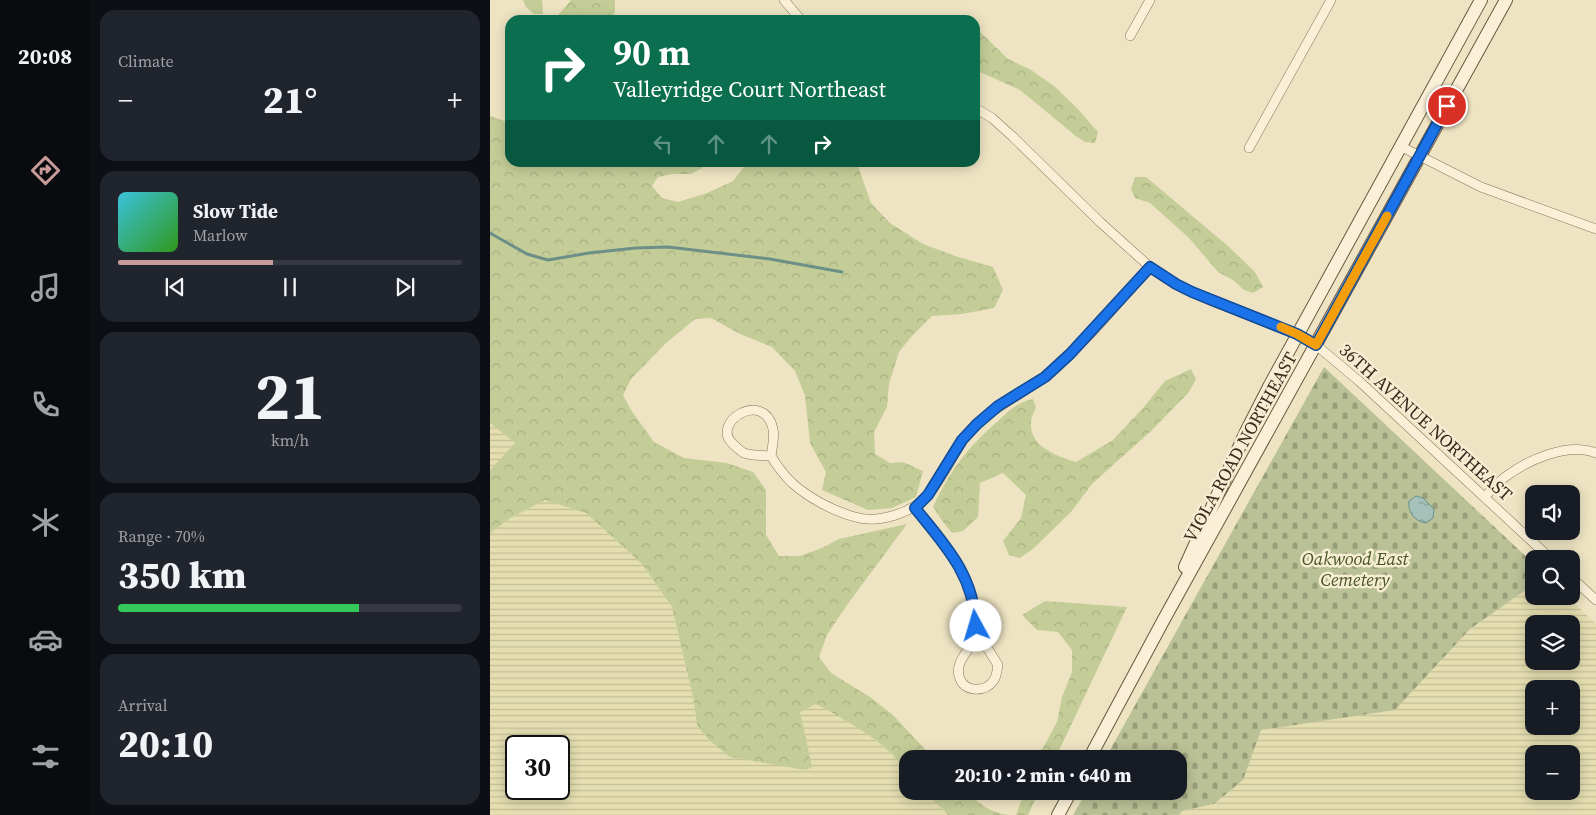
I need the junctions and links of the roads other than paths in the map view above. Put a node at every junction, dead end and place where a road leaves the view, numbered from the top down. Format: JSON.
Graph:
{"nodes":[{"id":1,"x":784,"y":0,"type":"edge"},
{"id":2,"x":1150,"y":0,"type":"edge"},
{"id":3,"x":1331,"y":0,"type":"edge"},
{"id":4,"x":1481,"y":0,"type":"edge"},
{"id":5,"x":1506,"y":0,"type":"edge"},
{"id":6,"x":797,"y":15,"type":"edge"},
{"id":7,"x":1130,"y":36,"type":"dead end"},
{"id":8,"x":980,"y":111,"type":"edge"},
{"id":9,"x":1400,"y":146,"type":"junction"},
{"id":10,"x":1249,"y":148,"type":"dead end"},
{"id":11,"x":1419,"y":156,"type":"junction"},
{"id":12,"x":1596,"y":229,"type":"edge"},
{"id":13,"x":1150,"y":267,"type":"junction"},
{"id":14,"x":1297,"y":334,"type":"junction"},
{"id":15,"x":1316,"y":345,"type":"junction"},
{"id":16,"x":1596,"y":453,"type":"edge"},
{"id":17,"x":771,"y":456,"type":"junction"},
{"id":18,"x":1485,"y":497,"type":"junction"},
{"id":19,"x":915,"y":508,"type":"junction"},
{"id":20,"x":1541,"y":550,"type":"edge"},
{"id":21,"x":1580,"y":585,"type":"edge"},
{"id":22,"x":1596,"y":600,"type":"edge"},
{"id":23,"x":1163,"y":621,"type":"junction"},
{"id":24,"x":976,"y":637,"type":"junction"},
{"id":25,"x":1094,"y":750,"type":"edge"},
{"id":26,"x":1066,"y":800,"type":"edge"},
{"id":27,"x":1058,"y":815,"type":"edge"}],
"edges":[{"from":1,"to":6,"type":"street"},
{"from":2,"to":7,"type":"street"},
{"from":3,"to":10,"type":"street"},
{"from":4,"to":9,"type":"main road","name":"VIOLA ROAD NORTHEAST"},
{"from":5,"to":11,"type":"main road","name":"VIOLA ROAD NORTHEAST"},
{"from":8,"to":13,"type":"street","name":"36TH AVENUE NORTHEAST"},
{"from":9,"to":11,"type":"street"},
{"from":9,"to":14,"type":"main road","name":"VIOLA ROAD NORTHEAST"},
{"from":11,"to":12,"type":"street"},
{"from":11,"to":15,"type":"main road","name":"VIOLA ROAD NORTHEAST"},
{"from":13,"to":14,"type":"street","name":"36TH AVENUE NORTHEAST"},
{"from":13,"to":19,"type":"street"},
{"from":14,"to":15,"type":"street","name":"36TH AVENUE NORTHEAST"},
{"from":14,"to":23,"type":"main road","name":"VIOLA ROAD NORTHEAST"},
{"from":15,"to":18,"type":"street","name":"36TH AVENUE NORTHEAST"},
{"from":15,"to":23,"type":"main road","name":"VIOLA ROAD NORTHEAST"},
{"from":16,"to":18,"type":"street"},
{"from":17,"to":17,"type":"street"},
{"from":17,"to":19,"type":"street"},
{"from":18,"to":20,"type":"street","name":"36TH AVENUE NORTHEAST"},
{"from":19,"to":24,"type":"street"},
{"from":21,"to":22,"type":"street"},
{"from":23,"to":25,"type":"main road","name":"VIOLA ROAD NORTHEAST"},
{"from":24,"to":24,"type":"street"},
{"from":26,"to":27,"type":"main road"}]}
